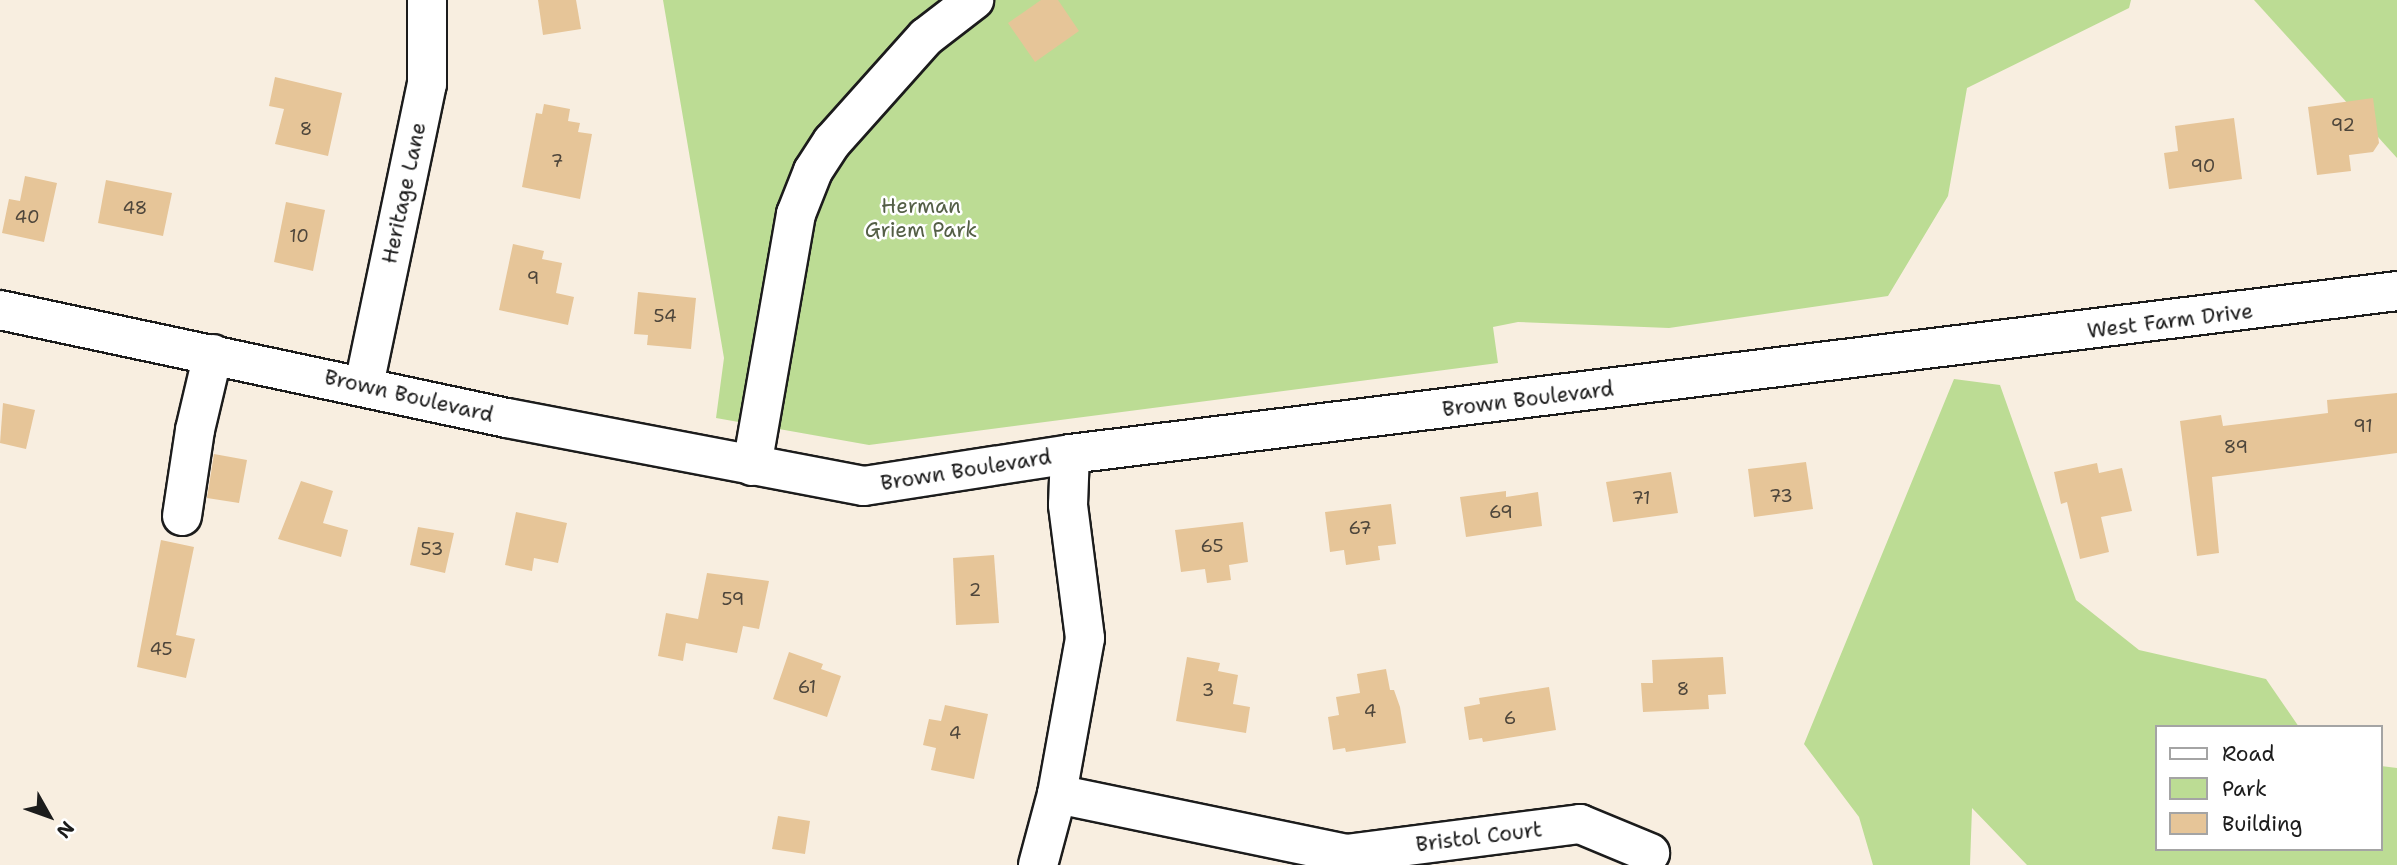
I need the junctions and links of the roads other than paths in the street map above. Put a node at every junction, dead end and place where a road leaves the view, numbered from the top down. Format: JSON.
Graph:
{"nodes":[{"id":1,"x":426,"y":0,"type":"edge"},
{"id":2,"x":974,"y":0,"type":"edge"},
{"id":3,"x":2397,"y":291,"type":"edge"},
{"id":4,"x":0,"y":310,"type":"edge"},
{"id":5,"x":1943,"y":350,"type":"joint"},
{"id":6,"x":213,"y":354,"type":"junction"},
{"id":7,"x":364,"y":385,"type":"junction"},
{"id":8,"x":1070,"y":453,"type":"junction"},
{"id":9,"x":752,"y":466,"type":"junction"},
{"id":10,"x":182,"y":516,"type":"dead end"},
{"id":11,"x":1057,"y":794,"type":"junction"},
{"id":12,"x":1650,"y":853,"type":"dead end"},
{"id":13,"x":1038,"y":865,"type":"edge"}],
"edges":[{"from":1,"to":7,"type":"street","name":"Heritage Lane"},
{"from":2,"to":9,"type":"street"},
{"from":3,"to":5,"type":"street","name":"West Farm Drive"},
{"from":4,"to":6,"type":"street","name":"Brown Boulevard"},
{"from":5,"to":8,"type":"street","name":"Brown Boulevard"},
{"from":6,"to":7,"type":"street","name":"Brown Boulevard"},
{"from":6,"to":10,"type":"street"},
{"from":7,"to":9,"type":"street","name":"Brown Boulevard"},
{"from":8,"to":9,"type":"street","name":"Brown Boulevard"},
{"from":8,"to":11,"type":"street"},
{"from":11,"to":12,"type":"street","name":"Bristol Court"},
{"from":11,"to":13,"type":"street"}]}
